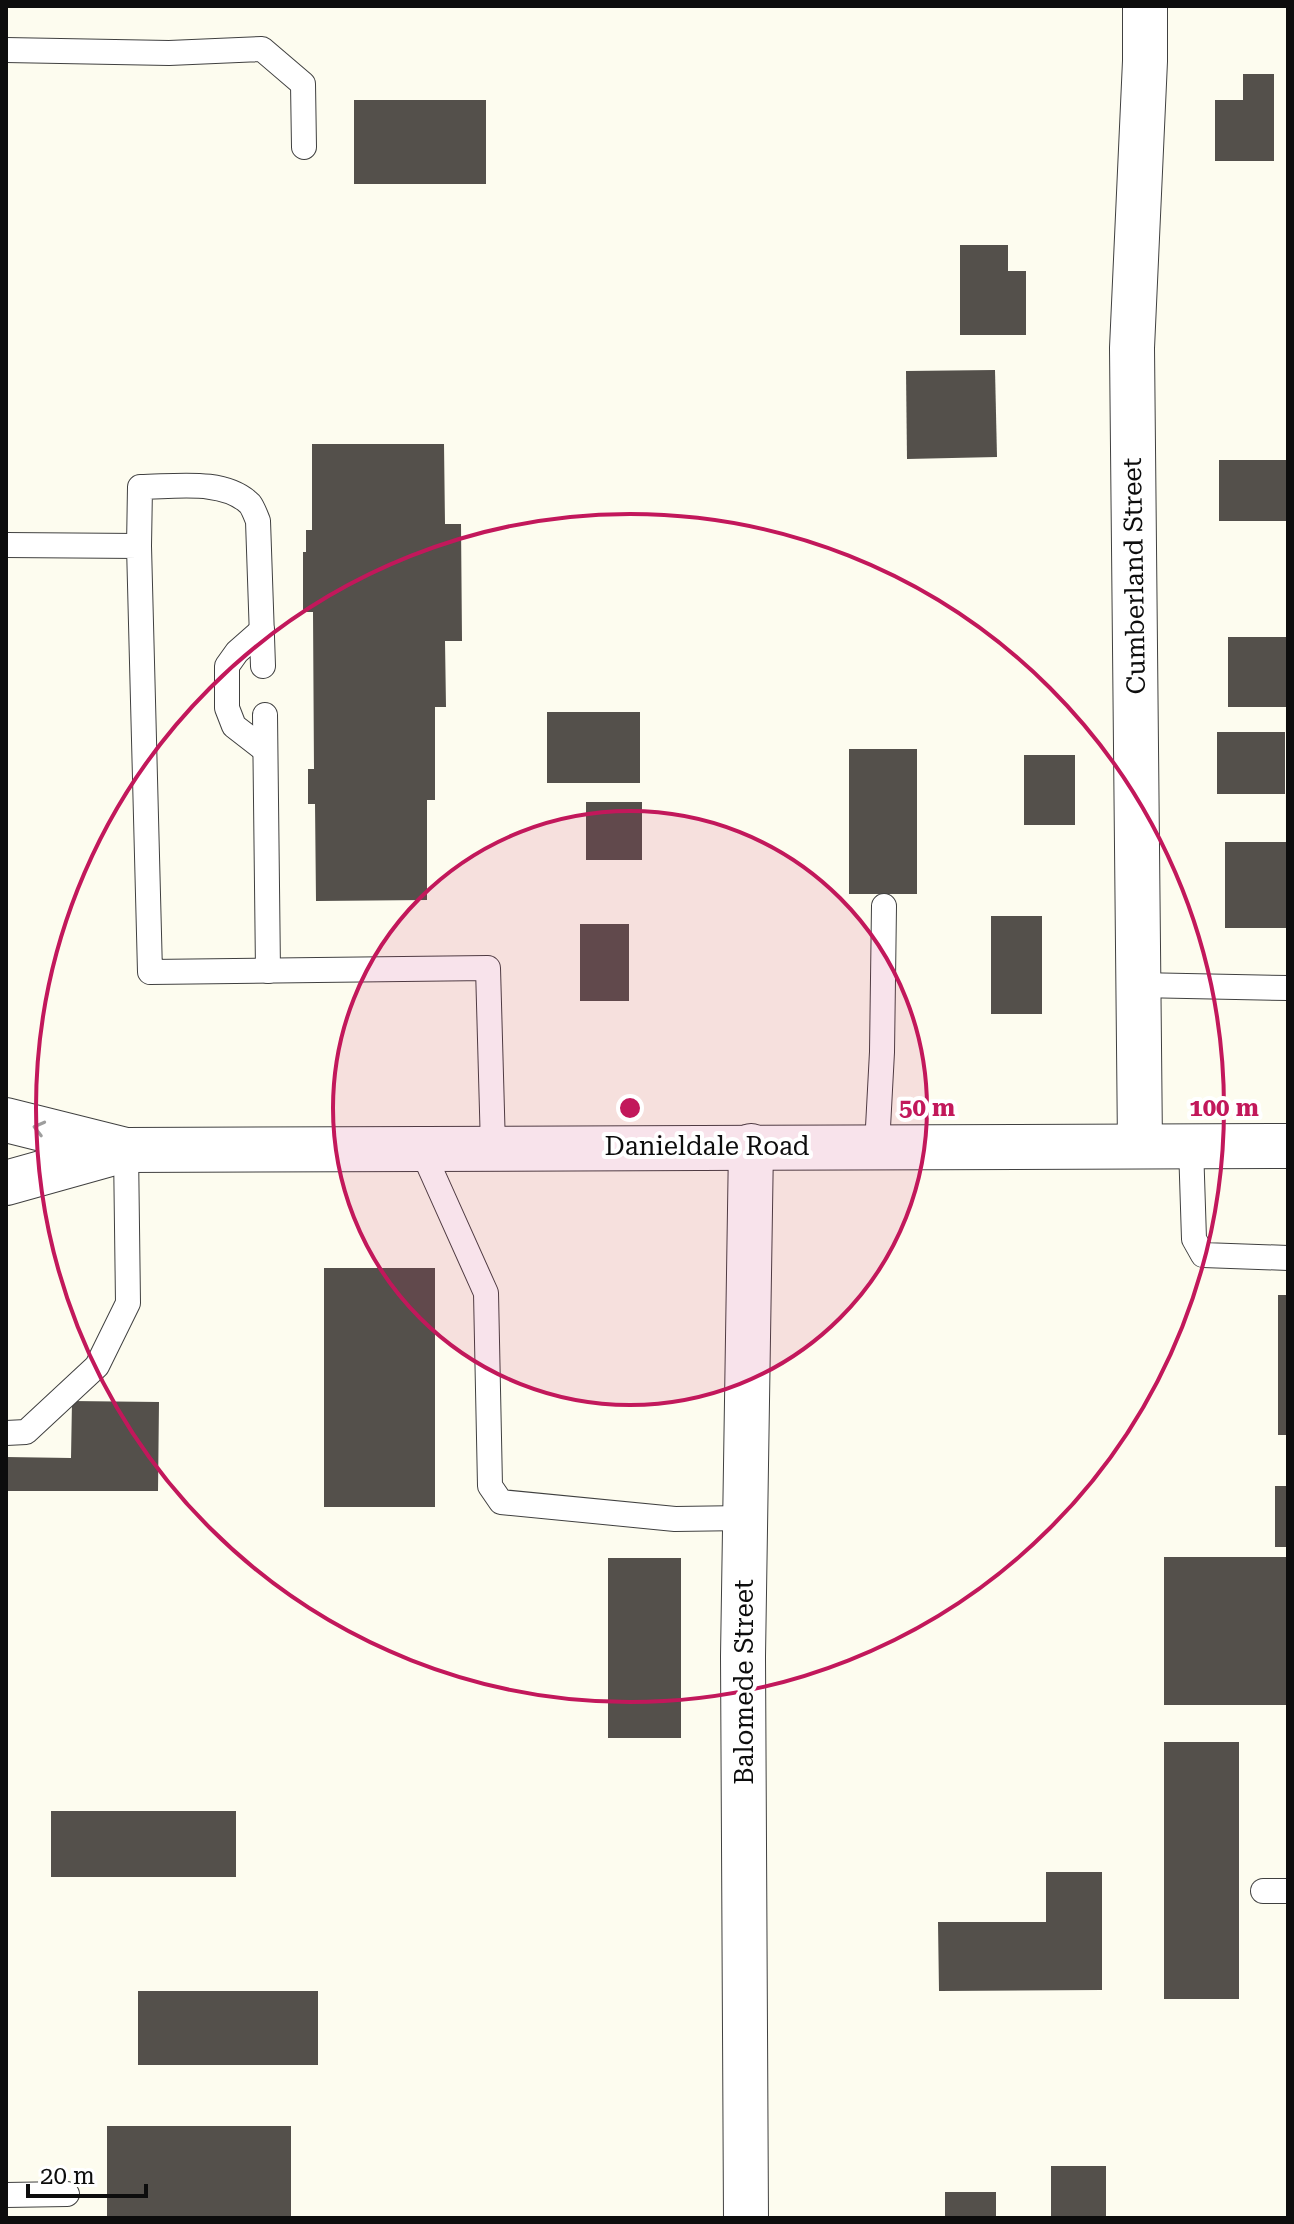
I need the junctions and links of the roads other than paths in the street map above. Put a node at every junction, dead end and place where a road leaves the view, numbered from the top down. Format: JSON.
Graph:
{"nodes":[{"id":1,"x":1145,"y":6,"type":"edge"},
{"id":2,"x":6,"y":50,"type":"edge"},
{"id":3,"x":304,"y":147,"type":"dead end"},
{"id":4,"x":6,"y":545,"type":"edge"},
{"id":5,"x":139,"y":546,"type":"junction"},
{"id":6,"x":262,"y":630,"type":"junction"},
{"id":7,"x":263,"y":666,"type":"dead end"},
{"id":8,"x":265,"y":715,"type":"dead end"},
{"id":9,"x":265,"y":750,"type":"junction"},
{"id":10,"x":884,"y":906,"type":"dead end"},
{"id":11,"x":268,"y":971,"type":"junction"},
{"id":12,"x":1138,"y":985,"type":"junction"},
{"id":13,"x":1288,"y":988,"type":"edge"},
{"id":14,"x":6,"y":1120,"type":"edge"},
{"id":15,"x":751,"y":1146,"type":"junction"},
{"id":16,"x":877,"y":1146,"type":"junction"},
{"id":17,"x":1140,"y":1146,"type":"junction"},
{"id":18,"x":1191,"y":1146,"type":"junction"},
{"id":19,"x":1288,"y":1146,"type":"edge"},
{"id":20,"x":493,"y":1147,"type":"junction"},
{"id":21,"x":421,"y":1148,"type":"junction"},
{"id":22,"x":126,"y":1150,"type":"junction"},
{"id":23,"x":6,"y":1183,"type":"edge"},
{"id":24,"x":1288,"y":1258,"type":"edge"},
{"id":25,"x":6,"y":1433,"type":"edge"},
{"id":26,"x":745,"y":1518,"type":"junction"},
{"id":27,"x":1263,"y":1891,"type":"dead end"},
{"id":28,"x":1288,"y":1891,"type":"edge"},
{"id":29,"x":67,"y":2194,"type":"dead end"},
{"id":30,"x":6,"y":2195,"type":"edge"},
{"id":31,"x":746,"y":2218,"type":"edge"}],
"edges":[{"from":1,"to":12,"type":"street","name":"Cumberland Street"},
{"from":2,"to":3,"type":"lane"},
{"from":4,"to":5,"type":"lane"},
{"from":5,"to":6,"type":"lane"},
{"from":5,"to":11,"type":"lane"},
{"from":6,"to":7,"type":"lane"},
{"from":6,"to":9,"type":"lane"},
{"from":8,"to":9,"type":"lane"},
{"from":9,"to":11,"type":"lane"},
{"from":10,"to":16,"type":"lane"},
{"from":11,"to":20,"type":"lane"},
{"from":12,"to":13,"type":"lane"},
{"from":12,"to":17,"type":"street","name":"Cumberland Street"},
{"from":22,"to":14,"type":"street","name":"Danieldale Road","one_way":true},
{"from":15,"to":16,"type":"street","name":"Danieldale Road"},
{"from":15,"to":20,"type":"street","name":"Danieldale Road"},
{"from":15,"to":26,"type":"street","name":"Balomede Street"},
{"from":16,"to":17,"type":"street","name":"Danieldale Road"},
{"from":17,"to":18,"type":"street","name":"Danieldale Road"},
{"from":18,"to":19,"type":"street","name":"Danieldale Road"},
{"from":18,"to":24,"type":"lane"},
{"from":20,"to":21,"type":"street","name":"Danieldale Road"},
{"from":21,"to":22,"type":"street","name":"Danieldale Road"},
{"from":21,"to":26,"type":"lane"},
{"from":22,"to":23,"type":"street","name":"Danieldale Road"},
{"from":22,"to":25,"type":"lane"},
{"from":26,"to":31,"type":"street","name":"Balomede Street"},
{"from":27,"to":28,"type":"lane"},
{"from":29,"to":30,"type":"lane"}]}
